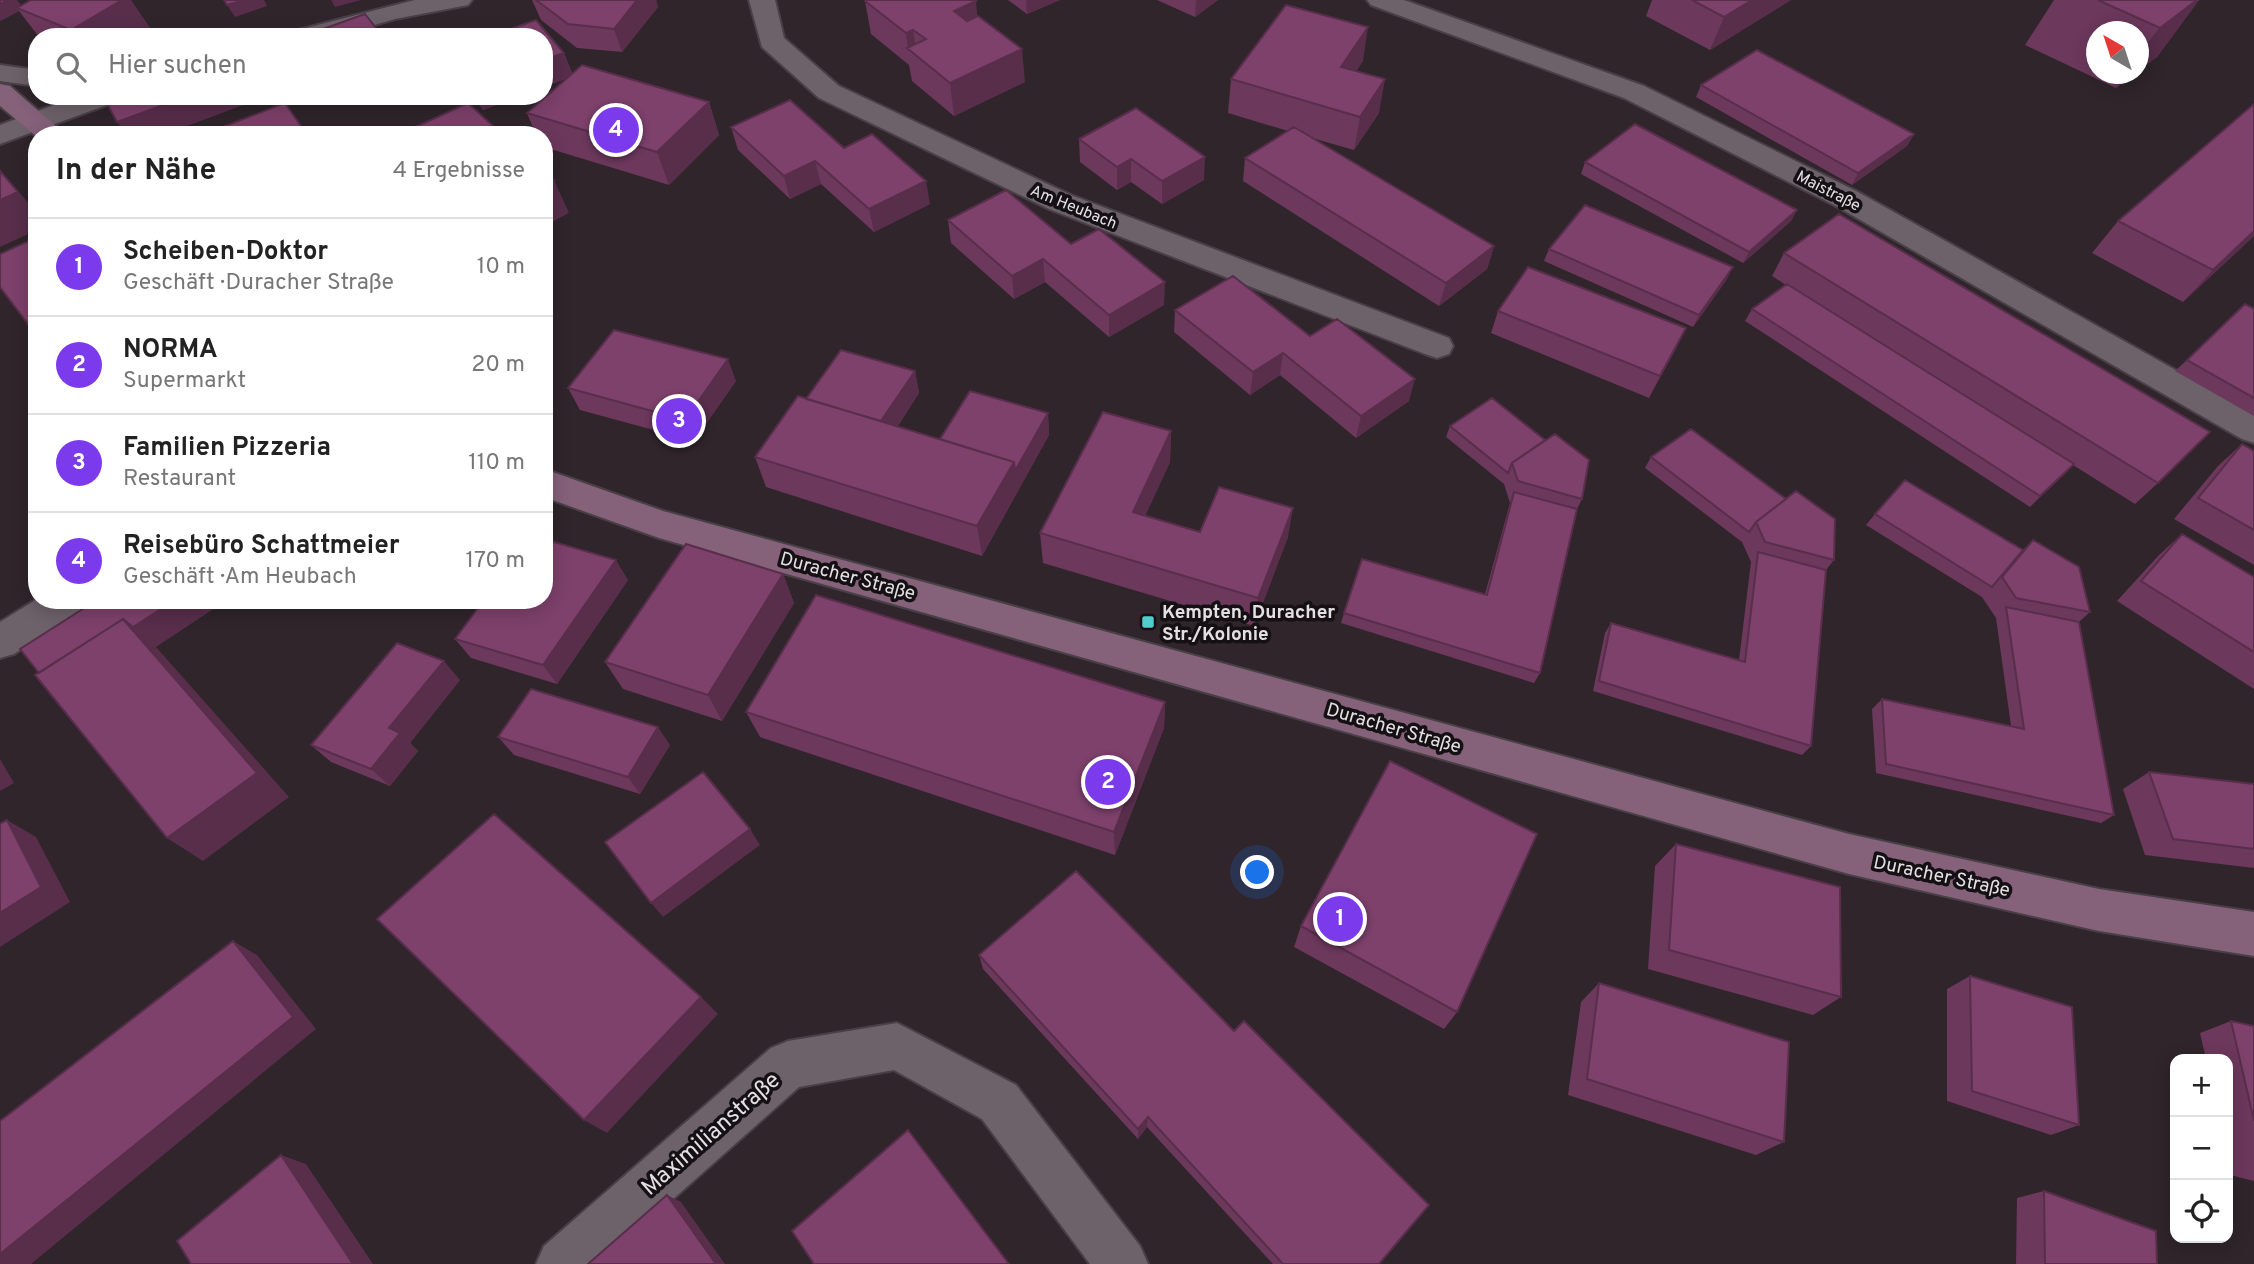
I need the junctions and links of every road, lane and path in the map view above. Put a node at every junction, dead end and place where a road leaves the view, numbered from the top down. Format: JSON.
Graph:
{"nodes":[{"id":1,"x":458,"y":0,"type":"edge"},
{"id":2,"x":762,"y":0,"type":"edge"},
{"id":3,"x":1380,"y":0,"type":"edge"},
{"id":4,"x":335,"y":28,"type":"edge"},
{"id":5,"x":0,"y":73,"type":"edge"},
{"id":6,"x":28,"y":77,"type":"edge"},
{"id":7,"x":0,"y":92,"type":"edge"},
{"id":8,"x":87,"y":105,"type":"edge"},
{"id":9,"x":43,"y":126,"type":"edge"},
{"id":10,"x":46,"y":126,"type":"edge"},
{"id":11,"x":28,"y":130,"type":"edge"},
{"id":12,"x":0,"y":135,"type":"edge"},
{"id":13,"x":1437,"y":346,"type":"dead end"},
{"id":14,"x":2254,"y":430,"type":"edge"},
{"id":15,"x":553,"y":486,"type":"edge"},
{"id":16,"x":53,"y":609,"type":"edge"},
{"id":17,"x":0,"y":642,"type":"edge"},
{"id":18,"x":2254,"y":934,"type":"edge"},
{"id":19,"x":562,"y":1264,"type":"edge"},
{"id":20,"x":1122,"y":1264,"type":"edge"}],
"edges":[{"from":1,"to":4,"type":"street"},
{"from":2,"to":13,"type":"street","name":"Am Heubach"},
{"from":3,"to":14,"type":"street","name":"Maistraße"},
{"from":5,"to":6,"type":"street"},
{"from":7,"to":9,"type":"main road"},
{"from":8,"to":10,"type":"street"},
{"from":11,"to":12,"type":"street"},
{"from":15,"to":18,"type":"main road","name":"Duracher Straße"},
{"from":16,"to":17,"type":"street"},
{"from":19,"to":20,"type":"street","name":"Maximilianstraße"}]}
